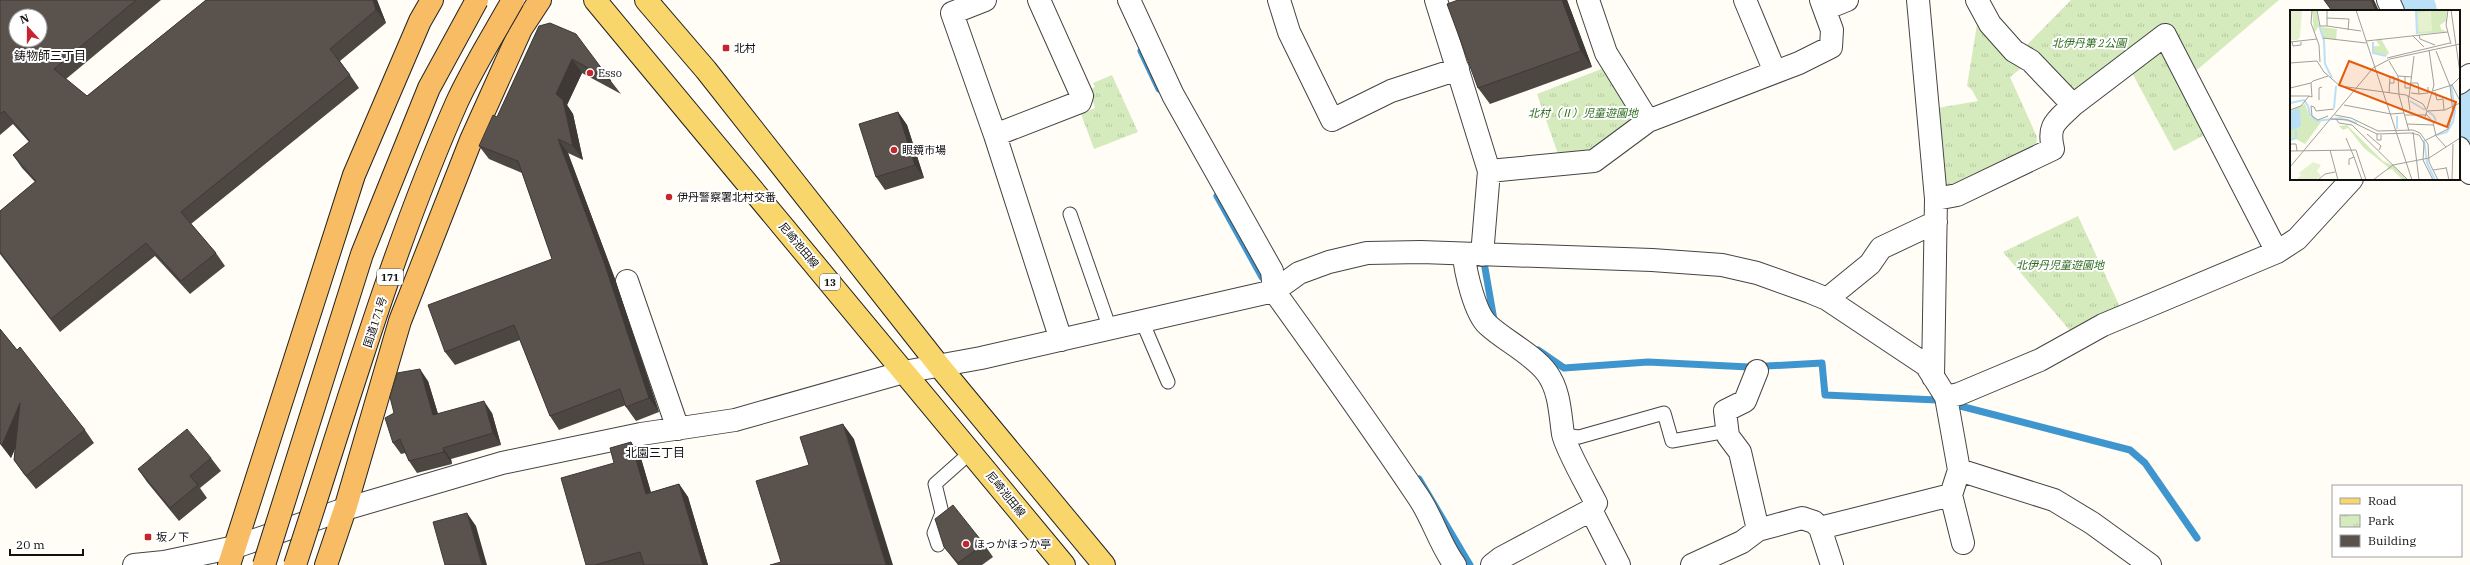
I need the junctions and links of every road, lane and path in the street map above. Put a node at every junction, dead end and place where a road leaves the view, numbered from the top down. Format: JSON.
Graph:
{"nodes":[{"id":1,"x":432,"y":0,"type":"edge"},
{"id":2,"x":477,"y":0,"type":"edge"},
{"id":3,"x":513,"y":0,"type":"edge"},
{"id":4,"x":540,"y":0,"type":"edge"},
{"id":5,"x":595,"y":0,"type":"edge"},
{"id":6,"x":646,"y":0,"type":"edge"},
{"id":7,"x":985,"y":0,"type":"edge"},
{"id":8,"x":1039,"y":0,"type":"edge"},
{"id":9,"x":1129,"y":0,"type":"edge"},
{"id":10,"x":1279,"y":0,"type":"edge"},
{"id":11,"x":1436,"y":0,"type":"edge"},
{"id":12,"x":1588,"y":0,"type":"edge"},
{"id":13,"x":1745,"y":0,"type":"edge"},
{"id":14,"x":1847,"y":0,"type":"edge"},
{"id":15,"x":1918,"y":0,"type":"edge"},
{"id":16,"x":1977,"y":0,"type":"edge"},
{"id":17,"x":2388,"y":0,"type":"edge"},
{"id":18,"x":1823,"y":4,"type":"edge"},
{"id":19,"x":2393,"y":10,"type":"edge"},
{"id":20,"x":1458,"y":68,"type":"junction"},
{"id":21,"x":1775,"y":72,"type":"junction"},
{"id":22,"x":2073,"y":105,"type":"junction"},
{"id":23,"x":1648,"y":121,"type":"junction"},
{"id":24,"x":995,"y":135,"type":"junction"},
{"id":25,"x":2460,"y":150,"type":"edge"},
{"id":26,"x":1489,"y":171,"type":"junction"},
{"id":27,"x":2470,"y":173,"type":"edge"},
{"id":28,"x":2351,"y":180,"type":"edge"},
{"id":29,"x":1936,"y":199,"type":"junction"},
{"id":30,"x":1070,"y":214,"type":"dead end"},
{"id":31,"x":1936,"y":222,"type":"junction"},
{"id":32,"x":2277,"y":252,"type":"junction"},
{"id":33,"x":1473,"y":255,"type":"junction"},
{"id":34,"x":627,"y":281,"type":"dead end"},
{"id":35,"x":1274,"y":291,"type":"junction"},
{"id":36,"x":1827,"y":299,"type":"junction"},
{"id":37,"x":1142,"y":321,"type":"junction"},
{"id":38,"x":1110,"y":329,"type":"junction"},
{"id":39,"x":1061,"y":340,"type":"junction"},
{"id":40,"x":940,"y":367,"type":"junction"},
{"id":41,"x":1757,"y":371,"type":"dead end"},
{"id":42,"x":904,"y":372,"type":"junction"},
{"id":43,"x":1933,"y":377,"type":"junction"},
{"id":44,"x":1168,"y":382,"type":"dead end"},
{"id":45,"x":1946,"y":397,"type":"junction"},
{"id":46,"x":678,"y":429,"type":"junction"},
{"id":47,"x":1727,"y":431,"type":"junction"},
{"id":48,"x":1563,"y":435,"type":"junction"},
{"id":49,"x":972,"y":452,"type":"junction"},
{"id":50,"x":1959,"y":470,"type":"junction"},
{"id":51,"x":1951,"y":495,"type":"junction"},
{"id":52,"x":345,"y":509,"type":"junction"},
{"id":53,"x":1592,"y":510,"type":"junction"},
{"id":54,"x":1820,"y":528,"type":"junction"},
{"id":55,"x":1758,"y":530,"type":"junction"},
{"id":56,"x":1963,"y":544,"type":"dead end"},
{"id":57,"x":938,"y":545,"type":"edge"},
{"id":58,"x":232,"y":556,"type":"edge"},
{"id":59,"x":134,"y":565,"type":"edge"},
{"id":60,"x":264,"y":565,"type":"edge"},
{"id":61,"x":295,"y":565,"type":"edge"},
{"id":62,"x":326,"y":565,"type":"edge"},
{"id":63,"x":1064,"y":565,"type":"edge"},
{"id":64,"x":1104,"y":565,"type":"edge"},
{"id":65,"x":1455,"y":565,"type":"edge"},
{"id":66,"x":1492,"y":565,"type":"edge"},
{"id":67,"x":1619,"y":565,"type":"edge"},
{"id":68,"x":1692,"y":565,"type":"edge"},
{"id":69,"x":1832,"y":565,"type":"edge"},
{"id":70,"x":2150,"y":565,"type":"edge"}],
"edges":[{"from":1,"to":58,"type":"highway"},
{"from":2,"to":60,"type":"highway","bridge":true},
{"from":3,"to":61,"type":"highway","name":"国道171号","number":"171","bridge":true},
{"from":4,"to":52,"type":"highway","number":"171"},
{"from":5,"to":42,"type":"main road","name":"尼崎池田線","number":"13"},
{"from":6,"to":40,"type":"main road"},
{"from":7,"to":24,"type":"street"},
{"from":8,"to":24,"type":"street"},
{"from":9,"to":35,"type":"street"},
{"from":10,"to":20,"type":"street"},
{"from":11,"to":20,"type":"street"},
{"from":12,"to":23,"type":"street"},
{"from":13,"to":21,"type":"street"},
{"from":14,"to":18,"type":"street"},
{"from":15,"to":29,"type":"street"},
{"from":16,"to":22,"type":"street"},
{"from":17,"to":19,"type":"street"},
{"from":18,"to":21,"type":"street"},
{"from":20,"to":26,"type":"street"},
{"from":21,"to":23,"type":"street"},
{"from":22,"to":29,"type":"street"},
{"from":22,"to":32,"type":"street"},
{"from":23,"to":26,"type":"street"},
{"from":24,"to":39,"type":"street"},
{"from":25,"to":27,"type":"street"},
{"from":26,"to":33,"type":"street"},
{"from":28,"to":32,"type":"street"},
{"from":29,"to":31,"type":"street"},
{"from":30,"to":38,"type":"lane"},
{"from":31,"to":36,"type":"street"},
{"from":31,"to":43,"type":"street"},
{"from":32,"to":45,"type":"street"},
{"from":33,"to":35,"type":"street"},
{"from":33,"to":36,"type":"street"},
{"from":33,"to":48,"type":"street"},
{"from":34,"to":46,"type":"street"},
{"from":35,"to":37,"type":"street"},
{"from":35,"to":65,"type":"street"},
{"from":36,"to":43,"type":"street"},
{"from":37,"to":38,"type":"street"},
{"from":37,"to":44,"type":"lane"},
{"from":38,"to":39,"type":"street"},
{"from":39,"to":40,"type":"street"},
{"from":40,"to":42,"type":"street"},
{"from":40,"to":64,"type":"main road"},
{"from":41,"to":47,"type":"street"},
{"from":42,"to":46,"type":"street"},
{"from":42,"to":49,"type":"main road","name":"尼崎池田線","number":"13"},
{"from":43,"to":45,"type":"street"},
{"from":45,"to":50,"type":"street"},
{"from":46,"to":52,"type":"street"},
{"from":47,"to":48,"type":"lane"},
{"from":47,"to":55,"type":"street"},
{"from":48,"to":53,"type":"street"},
{"from":49,"to":57,"type":"lane"},
{"from":49,"to":63,"type":"main road","name":"尼崎池田線","number":"13"},
{"from":50,"to":51,"type":"street"},
{"from":50,"to":70,"type":"street"},
{"from":51,"to":54,"type":"street"},
{"from":51,"to":56,"type":"street"},
{"from":52,"to":58,"type":"street"},
{"from":52,"to":62,"type":"highway","number":"171"},
{"from":53,"to":66,"type":"street"},
{"from":53,"to":67,"type":"street"},
{"from":54,"to":55,"type":"street"},
{"from":54,"to":69,"type":"street"},
{"from":55,"to":68,"type":"street"},
{"from":58,"to":59,"type":"street"}]}
